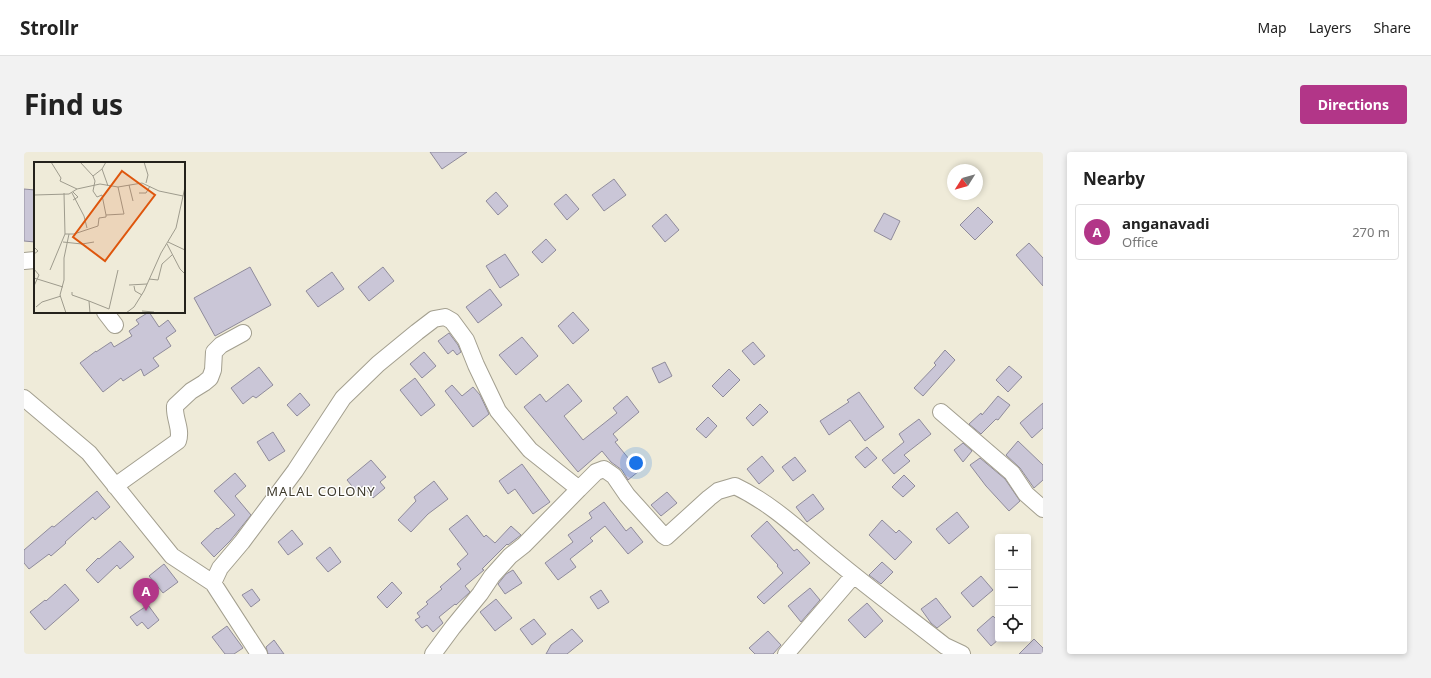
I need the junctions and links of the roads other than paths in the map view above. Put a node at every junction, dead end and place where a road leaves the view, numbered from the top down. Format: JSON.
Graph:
{"nodes":[{"id":1,"x":34,"y":260,"type":"edge"},
{"id":2,"x":24,"y":262,"type":"edge"},
{"id":3,"x":243,"y":333,"type":"dead end"},
{"id":4,"x":24,"y":398,"type":"edge"},
{"id":5,"x":941,"y":412,"type":"dead end"},
{"id":6,"x":115,"y":486,"type":"junction"},
{"id":7,"x":579,"y":489,"type":"junction"},
{"id":8,"x":1043,"y":509,"type":"edge"},
{"id":9,"x":854,"y":575,"type":"junction"},
{"id":10,"x":213,"y":583,"type":"junction"},
{"id":11,"x":259,"y":654,"type":"edge"},
{"id":12,"x":433,"y":654,"type":"edge"},
{"id":13,"x":786,"y":654,"type":"edge"},
{"id":14,"x":962,"y":654,"type":"edge"}],
"edges":[{"from":1,"to":2,"type":"street"},
{"from":3,"to":6,"type":"street"},
{"from":4,"to":6,"type":"street"},
{"from":5,"to":8,"type":"street"},
{"from":6,"to":10,"type":"street"},
{"from":7,"to":9,"type":"street"},
{"from":7,"to":10,"type":"street"},
{"from":7,"to":12,"type":"street"},
{"from":9,"to":13,"type":"street"},
{"from":9,"to":14,"type":"street"},
{"from":10,"to":11,"type":"street"}]}
